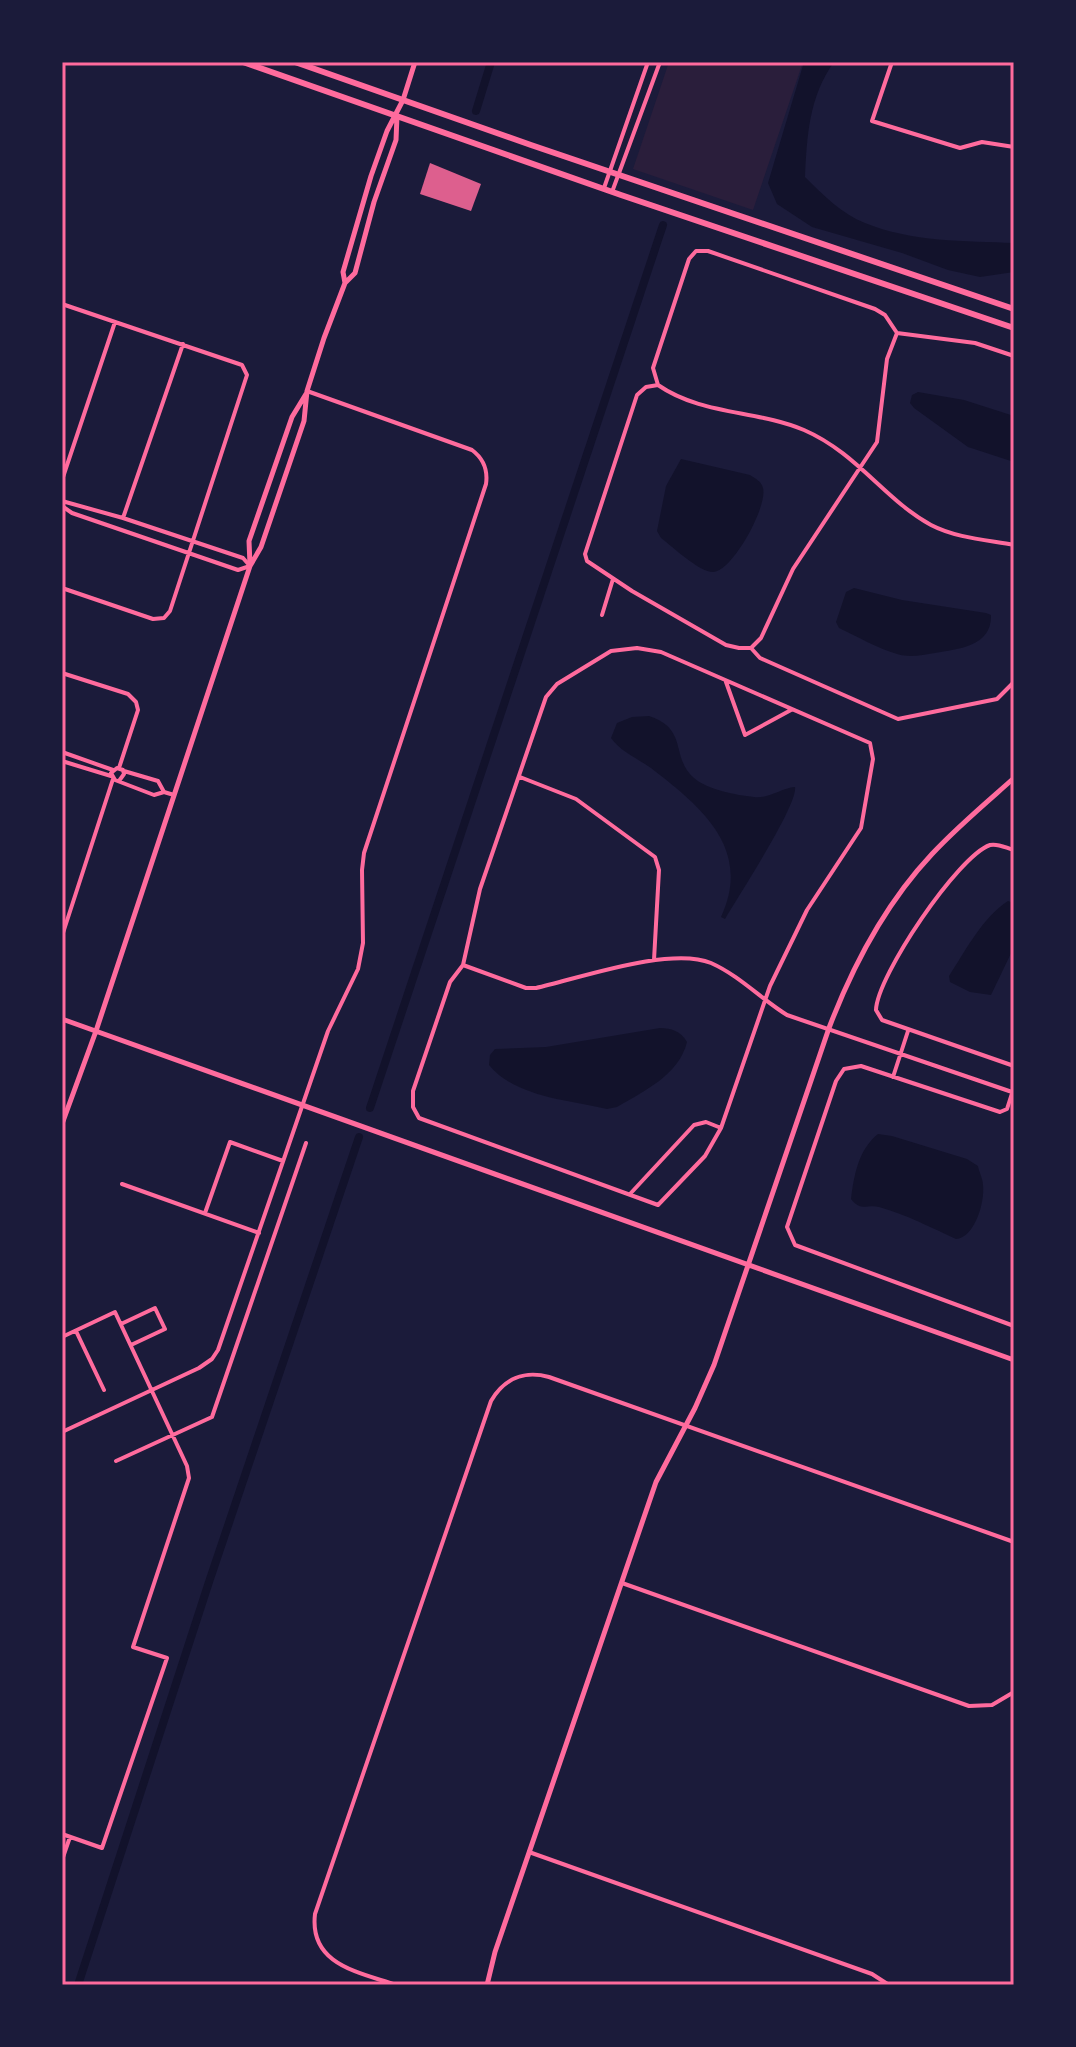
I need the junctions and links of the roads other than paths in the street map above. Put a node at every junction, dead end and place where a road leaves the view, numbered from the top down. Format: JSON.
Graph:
{"nodes":[{"id":1,"x":243,"y":62,"type":"edge"},
{"id":2,"x":295,"y":62,"type":"edge"},
{"id":3,"x":415,"y":62,"type":"edge"},
{"id":4,"x":648,"y":62,"type":"edge"},
{"id":5,"x":660,"y":62,"type":"edge"},
{"id":6,"x":892,"y":62,"type":"edge"},
{"id":7,"x":403,"y":100,"type":"junction"},
{"id":8,"x":397,"y":116,"type":"junction"},
{"id":9,"x":1014,"y":147,"type":"edge"},
{"id":10,"x":610,"y":172,"type":"junction"},
{"id":11,"x":618,"y":175,"type":"junction"},
{"id":12,"x":603,"y":189,"type":"junction"},
{"id":13,"x":612,"y":192,"type":"junction"},
{"id":14,"x":812,"y":241,"type":"junction"},
{"id":15,"x":807,"y":258,"type":"junction"},
{"id":16,"x":345,"y":283,"type":"junction"},
{"id":17,"x":62,"y":304,"type":"edge"},
{"id":18,"x":1014,"y":309,"type":"edge"},
{"id":19,"x":115,"y":322,"type":"junction"},
{"id":20,"x":1014,"y":328,"type":"edge"},
{"id":21,"x":897,"y":333,"type":"junction"},
{"id":22,"x":183,"y":344,"type":"junction"},
{"id":23,"x":1014,"y":356,"type":"edge"},
{"id":24,"x":658,"y":385,"type":"junction"},
{"id":25,"x":307,"y":391,"type":"junction"},
{"id":26,"x":861,"y":467,"type":"junction"},
{"id":27,"x":62,"y":480,"type":"edge"},
{"id":28,"x":62,"y":504,"type":"edge"},
{"id":29,"x":123,"y":518,"type":"junction"},
{"id":30,"x":194,"y":541,"type":"junction"},
{"id":31,"x":1014,"y":545,"type":"edge"},
{"id":32,"x":190,"y":553,"type":"junction"},
{"id":33,"x":250,"y":566,"type":"junction"},
{"id":34,"x":613,"y":579,"type":"junction"},
{"id":35,"x":62,"y":588,"type":"edge"},
{"id":36,"x":602,"y":615,"type":"dead end"},
{"id":37,"x":751,"y":648,"type":"junction"},
{"id":38,"x":62,"y":673,"type":"edge"},
{"id":39,"x":726,"y":682,"type":"junction"},
{"id":40,"x":1014,"y":682,"type":"edge"},
{"id":41,"x":791,"y":710,"type":"junction"},
{"id":42,"x":62,"y":752,"type":"edge"},
{"id":43,"x":62,"y":761,"type":"edge"},
{"id":44,"x":121,"y":769,"type":"junction"},
{"id":45,"x":114,"y":776,"type":"junction"},
{"id":46,"x":520,"y":777,"type":"junction"},
{"id":47,"x":1014,"y":778,"type":"edge"},
{"id":48,"x":164,"y":792,"type":"junction"},
{"id":49,"x":174,"y":795,"type":"junction"},
{"id":50,"x":1014,"y":850,"type":"edge"},
{"id":51,"x":62,"y":936,"type":"edge"},
{"id":52,"x":654,"y":960,"type":"junction"},
{"id":53,"x":463,"y":965,"type":"junction"},
{"id":54,"x":766,"y":1002,"type":"junction"},
{"id":55,"x":62,"y":1019,"type":"edge"},
{"id":56,"x":829,"y":1028,"type":"junction"},
{"id":57,"x":96,"y":1031,"type":"junction"},
{"id":58,"x":908,"y":1031,"type":"junction"},
{"id":59,"x":900,"y":1053,"type":"junction"},
{"id":60,"x":1014,"y":1066,"type":"edge"},
{"id":61,"x":893,"y":1077,"type":"junction"},
{"id":62,"x":1014,"y":1091,"type":"edge"},
{"id":63,"x":303,"y":1105,"type":"junction"},
{"id":64,"x":62,"y":1124,"type":"edge"},
{"id":65,"x":721,"y":1128,"type":"junction"},
{"id":66,"x":306,"y":1143,"type":"dead end"},
{"id":67,"x":283,"y":1161,"type":"junction"},
{"id":68,"x":122,"y":1184,"type":"dead end"},
{"id":69,"x":630,"y":1195,"type":"junction"},
{"id":70,"x":205,"y":1213,"type":"junction"},
{"id":71,"x":259,"y":1233,"type":"junction"},
{"id":72,"x":748,"y":1264,"type":"junction"},
{"id":73,"x":121,"y":1324,"type":"junction"},
{"id":74,"x":1014,"y":1326,"type":"edge"},
{"id":75,"x":76,"y":1331,"type":"junction"},
{"id":76,"x":62,"y":1337,"type":"edge"},
{"id":77,"x":131,"y":1345,"type":"junction"},
{"id":78,"x":1014,"y":1360,"type":"edge"},
{"id":79,"x":104,"y":1390,"type":"dead end"},
{"id":80,"x":152,"y":1390,"type":"junction"},
{"id":81,"x":685,"y":1425,"type":"junction"},
{"id":82,"x":62,"y":1432,"type":"edge"},
{"id":83,"x":172,"y":1435,"type":"junction"},
{"id":84,"x":116,"y":1461,"type":"dead end"},
{"id":85,"x":1014,"y":1542,"type":"edge"},
{"id":86,"x":621,"y":1582,"type":"junction"},
{"id":87,"x":1014,"y":1692,"type":"edge"},
{"id":88,"x":62,"y":1834,"type":"edge"},
{"id":89,"x":70,"y":1837,"type":"junction"},
{"id":90,"x":529,"y":1852,"type":"junction"},
{"id":91,"x":62,"y":1860,"type":"edge"},
{"id":92,"x":396,"y":1985,"type":"edge"},
{"id":93,"x":487,"y":1985,"type":"edge"},
{"id":94,"x":889,"y":1985,"type":"edge"}],
"edges":[{"from":1,"to":8,"type":"main road"},
{"from":2,"to":7,"type":"main road"},
{"from":3,"to":7,"type":"street"},
{"from":4,"to":10,"type":"street"},
{"from":5,"to":11,"type":"street"},
{"from":6,"to":9,"type":"street"},
{"from":7,"to":8,"type":"street"},
{"from":7,"to":10,"type":"main road"},
{"from":8,"to":12,"type":"main road"},
{"from":8,"to":16,"type":"street"},
{"from":8,"to":16,"type":"street"},
{"from":10,"to":11,"type":"main road"},
{"from":10,"to":12,"type":"street"},
{"from":11,"to":13,"type":"street"},
{"from":11,"to":14,"type":"main road"},
{"from":12,"to":13,"type":"main road"},
{"from":13,"to":15,"type":"main road"},
{"from":14,"to":15,"type":"main road"},
{"from":14,"to":18,"type":"main road"},
{"from":15,"to":20,"type":"main road"},
{"from":16,"to":25,"type":"street"},
{"from":17,"to":19,"type":"street"},
{"from":19,"to":22,"type":"street"},
{"from":19,"to":27,"type":"street"},
{"from":21,"to":23,"type":"street"},
{"from":21,"to":24,"type":"street"},
{"from":21,"to":26,"type":"street"},
{"from":22,"to":29,"type":"street"},
{"from":22,"to":30,"type":"street"},
{"from":24,"to":26,"type":"street"},
{"from":24,"to":34,"type":"street"},
{"from":25,"to":33,"type":"street"},
{"from":25,"to":33,"type":"street"},
{"from":25,"to":63,"type":"street"},
{"from":26,"to":31,"type":"street"},
{"from":26,"to":37,"type":"street"},
{"from":28,"to":29,"type":"street"},
{"from":28,"to":32,"type":"street"},
{"from":29,"to":30,"type":"street"},
{"from":30,"to":32,"type":"street"},
{"from":30,"to":33,"type":"street"},
{"from":32,"to":33,"type":"street"},
{"from":32,"to":35,"type":"street"},
{"from":33,"to":49,"type":"street"},
{"from":34,"to":36,"type":"street"},
{"from":34,"to":37,"type":"street"},
{"from":37,"to":40,"type":"street"},
{"from":38,"to":44,"type":"street"},
{"from":39,"to":41,"type":"street"},
{"from":39,"to":41,"type":"street"},
{"from":39,"to":46,"type":"street"},
{"from":41,"to":54,"type":"street"},
{"from":42,"to":45,"type":"street"},
{"from":43,"to":45,"type":"street"},
{"from":44,"to":45,"type":"street"},
{"from":44,"to":45,"type":"street"},
{"from":44,"to":48,"type":"street"},
{"from":45,"to":48,"type":"street"},
{"from":45,"to":51,"type":"street"},
{"from":46,"to":52,"type":"street"},
{"from":46,"to":53,"type":"street"},
{"from":47,"to":56,"type":"street"},
{"from":48,"to":49,"type":"street"},
{"from":49,"to":57,"type":"street"},
{"from":50,"to":58,"type":"street"},
{"from":52,"to":53,"type":"street"},
{"from":52,"to":54,"type":"street"},
{"from":53,"to":69,"type":"street"},
{"from":54,"to":56,"type":"street"},
{"from":54,"to":65,"type":"street"},
{"from":55,"to":57,"type":"street"},
{"from":56,"to":59,"type":"street"},
{"from":56,"to":72,"type":"street"},
{"from":57,"to":63,"type":"street"},
{"from":57,"to":64,"type":"street"},
{"from":58,"to":59,"type":"street"},
{"from":58,"to":60,"type":"street"},
{"from":59,"to":61,"type":"street"},
{"from":59,"to":62,"type":"street"},
{"from":61,"to":62,"type":"street"},
{"from":61,"to":74,"type":"street"},
{"from":63,"to":67,"type":"street"},
{"from":63,"to":72,"type":"street"},
{"from":65,"to":69,"type":"street"},
{"from":65,"to":69,"type":"street"},
{"from":66,"to":83,"type":"street"},
{"from":67,"to":70,"type":"street"},
{"from":67,"to":71,"type":"street"},
{"from":68,"to":70,"type":"street"},
{"from":70,"to":71,"type":"street"},
{"from":71,"to":80,"type":"street"},
{"from":72,"to":78,"type":"street"},
{"from":72,"to":81,"type":"street"},
{"from":73,"to":75,"type":"street"},
{"from":73,"to":77,"type":"street"},
{"from":73,"to":77,"type":"street"},
{"from":75,"to":76,"type":"street"},
{"from":75,"to":79,"type":"street"},
{"from":77,"to":80,"type":"street"},
{"from":80,"to":82,"type":"street"},
{"from":80,"to":83,"type":"street"},
{"from":81,"to":85,"type":"street"},
{"from":81,"to":86,"type":"street"},
{"from":81,"to":92,"type":"street"},
{"from":83,"to":84,"type":"street"},
{"from":83,"to":89,"type":"street"},
{"from":86,"to":87,"type":"street"},
{"from":86,"to":90,"type":"street"},
{"from":88,"to":89,"type":"street"},
{"from":89,"to":91,"type":"street"},
{"from":90,"to":93,"type":"street"},
{"from":90,"to":94,"type":"street"}]}
